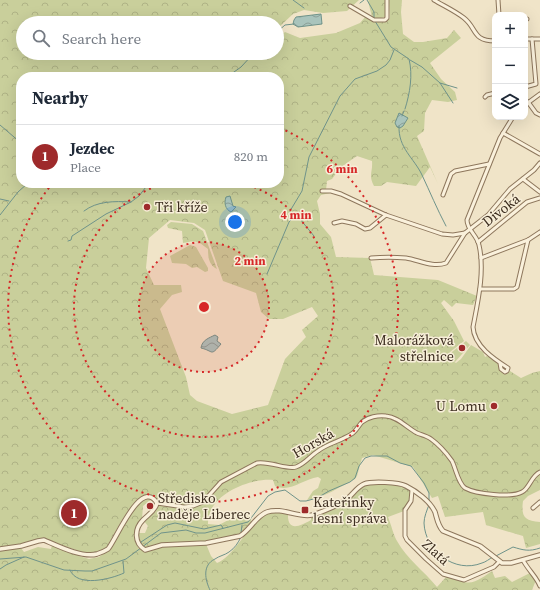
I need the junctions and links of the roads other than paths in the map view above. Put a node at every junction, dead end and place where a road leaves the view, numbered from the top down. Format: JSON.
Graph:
{"nodes":[{"id":1,"x":387,"y":0,"type":"edge"},
{"id":2,"x":434,"y":0,"type":"edge"},
{"id":3,"x":498,"y":0,"type":"edge"},
{"id":4,"x":352,"y":7,"type":"dead end"},
{"id":5,"x":499,"y":12,"type":"edge"},
{"id":6,"x":540,"y":38,"type":"edge"},
{"id":7,"x":528,"y":39,"type":"edge"},
{"id":8,"x":532,"y":39,"type":"junction"},
{"id":9,"x":492,"y":40,"type":"edge"},
{"id":10,"x":528,"y":86,"type":"edge"},
{"id":11,"x":492,"y":94,"type":"edge"},
{"id":12,"x":540,"y":94,"type":"edge"},
{"id":13,"x":485,"y":98,"type":"dead end"},
{"id":14,"x":528,"y":102,"type":"edge"},
{"id":15,"x":528,"y":105,"type":"edge"},
{"id":16,"x":540,"y":115,"type":"edge"},
{"id":17,"x":511,"y":120,"type":"edge"},
{"id":18,"x":503,"y":133,"type":"junction"},
{"id":19,"x":540,"y":154,"type":"edge"},
{"id":20,"x":540,"y":163,"type":"edge"},
{"id":21,"x":489,"y":164,"type":"junction"},
{"id":22,"x":523,"y":179,"type":"junction"},
{"id":23,"x":322,"y":191,"type":"dead end"},
{"id":24,"x":540,"y":192,"type":"edge"},
{"id":25,"x":443,"y":195,"type":"dead end"},
{"id":26,"x":540,"y":198,"type":"edge"},
{"id":27,"x":386,"y":214,"type":"junction"},
{"id":28,"x":334,"y":223,"type":"dead end"},
{"id":29,"x":469,"y":229,"type":"junction"},
{"id":30,"x":540,"y":232,"type":"edge"},
{"id":31,"x":465,"y":233,"type":"junction"},
{"id":32,"x":528,"y":240,"type":"junction"},
{"id":33,"x":478,"y":242,"type":"junction"},
{"id":34,"x":372,"y":258,"type":"dead end"},
{"id":35,"x":481,"y":258,"type":"junction"},
{"id":36,"x":480,"y":289,"type":"junction"},
{"id":37,"x":500,"y":363,"type":"dead end"},
{"id":38,"x":540,"y":472,"type":"edge"},
{"id":39,"x":412,"y":490,"type":"junction"},
{"id":40,"x":540,"y":502,"type":"edge"},
{"id":41,"x":157,"y":503,"type":"junction"},
{"id":42,"x":533,"y":508,"type":"dead end"},
{"id":43,"x":0,"y":549,"type":"edge"},
{"id":44,"x":540,"y":556,"type":"edge"},
{"id":45,"x":497,"y":560,"type":"junction"},
{"id":46,"x":523,"y":560,"type":"junction"},
{"id":47,"x":540,"y":586,"type":"edge"}],
"edges":[{"from":1,"to":4,"type":"street"},
{"from":2,"to":9,"type":"street"},
{"from":3,"to":5,"type":"street"},
{"from":6,"to":8,"type":"street"},
{"from":7,"to":8,"type":"street"},
{"from":8,"to":10,"type":"street"},
{"from":11,"to":13,"type":"street"},
{"from":12,"to":14,"type":"street"},
{"from":15,"to":16,"type":"street"},
{"from":17,"to":18,"type":"street"},
{"from":18,"to":19,"type":"street"},
{"from":18,"to":21,"type":"street"},
{"from":20,"to":22,"type":"street"},
{"from":21,"to":25,"type":"street"},
{"from":21,"to":29,"type":"street"},
{"from":22,"to":24,"type":"street"},
{"from":22,"to":29,"type":"street"},
{"from":23,"to":27,"type":"street"},
{"from":26,"to":33,"type":"street","name":"Divoká"},
{"from":27,"to":28,"type":"street"},
{"from":27,"to":31,"type":"street"},
{"from":29,"to":31,"type":"street"},
{"from":29,"to":33,"type":"street"},
{"from":30,"to":32,"type":"street"},
{"from":31,"to":34,"type":"street"},
{"from":32,"to":35,"type":"street"},
{"from":32,"to":36,"type":"street"},
{"from":33,"to":35,"type":"street"},
{"from":35,"to":36,"type":"street"},
{"from":36,"to":37,"type":"street"},
{"from":38,"to":41,"type":"street","name":"Horská"},
{"from":39,"to":41,"type":"street"},
{"from":39,"to":45,"type":"street"},
{"from":39,"to":45,"type":"street","name":"Zlatá"},
{"from":40,"to":42,"type":"street"},
{"from":41,"to":43,"type":"street","name":"Horská"},
{"from":44,"to":46,"type":"street"},
{"from":45,"to":46,"type":"street"},
{"from":46,"to":47,"type":"street"}]}
